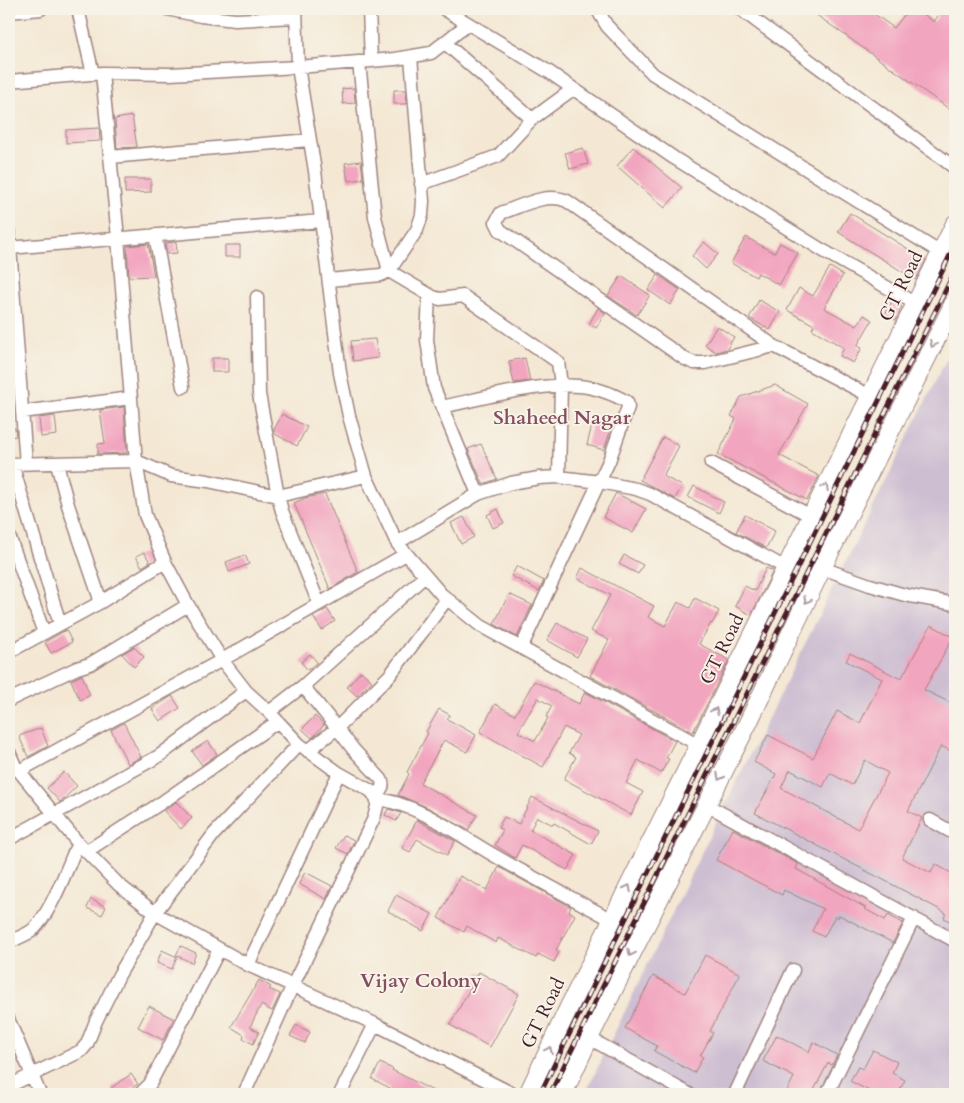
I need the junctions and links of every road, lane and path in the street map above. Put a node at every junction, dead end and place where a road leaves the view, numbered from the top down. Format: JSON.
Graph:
{"nodes":[{"id":1,"x":41,"y":9,"type":"edge"},
{"id":2,"x":78,"y":9,"type":"edge"},
{"id":3,"x":167,"y":9,"type":"edge"},
{"id":4,"x":369,"y":9,"type":"edge"},
{"id":5,"x":444,"y":9,"type":"edge"},
{"id":6,"x":597,"y":9,"type":"edge"},
{"id":7,"x":740,"y":9,"type":"edge"},
{"id":8,"x":9,"y":12,"type":"edge"},
{"id":9,"x":296,"y":13,"type":"edge"},
{"id":10,"x":468,"y":24,"type":"junction"},
{"id":11,"x":444,"y":42,"type":"junction"},
{"id":12,"x":411,"y":57,"type":"junction"},
{"id":13,"x":365,"y":62,"type":"junction"},
{"id":14,"x":298,"y":68,"type":"junction"},
{"id":15,"x":97,"y":74,"type":"junction"},
{"id":16,"x":9,"y":81,"type":"edge"},
{"id":17,"x":573,"y":89,"type":"junction"},
{"id":18,"x":532,"y":119,"type":"junction"},
{"id":19,"x":310,"y":140,"type":"junction"},
{"id":20,"x":110,"y":157,"type":"junction"},
{"id":21,"x":955,"y":168,"type":"edge"},
{"id":22,"x":421,"y":184,"type":"junction"},
{"id":23,"x":321,"y":221,"type":"junction"},
{"id":24,"x":955,"y":224,"type":"edge"},
{"id":25,"x":9,"y":233,"type":"edge"},
{"id":26,"x":155,"y":235,"type":"junction"},
{"id":27,"x":118,"y":238,"type":"junction"},
{"id":28,"x":9,"y":248,"type":"edge"},
{"id":29,"x":941,"y":253,"type":"junction"},
{"id":30,"x":389,"y":271,"type":"junction"},
{"id":31,"x":329,"y":280,"type":"junction"},
{"id":32,"x":429,"y":294,"type":"junction"},
{"id":33,"x":257,"y":297,"type":"dead end"},
{"id":34,"x":955,"y":301,"type":"edge"},
{"id":35,"x":916,"y":304,"type":"junction"},
{"id":36,"x":949,"y":327,"type":"edge"},
{"id":37,"x":774,"y":346,"type":"junction"},
{"id":38,"x":561,"y":385,"type":"junction"},
{"id":39,"x":182,"y":387,"type":"dead end"},
{"id":40,"x":870,"y":396,"type":"junction"},
{"id":41,"x":131,"y":398,"type":"junction"},
{"id":42,"x":442,"y":407,"type":"junction"},
{"id":43,"x":22,"y":412,"type":"junction"},
{"id":44,"x":136,"y":461,"type":"junction"},
{"id":45,"x":11,"y":464,"type":"edge"},
{"id":46,"x":26,"y":464,"type":"junction"},
{"id":47,"x":56,"y":464,"type":"junction"},
{"id":48,"x":711,"y":464,"type":"dead end"},
{"id":49,"x":366,"y":476,"type":"junction"},
{"id":50,"x":559,"y":477,"type":"junction"},
{"id":51,"x":600,"y":482,"type":"junction"},
{"id":52,"x":478,"y":494,"type":"junction"},
{"id":53,"x":278,"y":496,"type":"junction"},
{"id":54,"x":811,"y":516,"type":"junction"},
{"id":55,"x":9,"y":536,"type":"edge"},
{"id":56,"x":397,"y":543,"type":"junction"},
{"id":57,"x":406,"y":554,"type":"junction"},
{"id":58,"x":165,"y":562,"type":"junction"},
{"id":59,"x":786,"y":568,"type":"junction"},
{"id":60,"x":822,"y":568,"type":"junction"},
{"id":61,"x":425,"y":576,"type":"junction"},
{"id":62,"x":447,"y":599,"type":"junction"},
{"id":63,"x":101,"y":602,"type":"junction"},
{"id":64,"x":319,"y":604,"type":"junction"},
{"id":65,"x":955,"y":604,"type":"edge"},
{"id":66,"x":188,"y":605,"type":"junction"},
{"id":67,"x":60,"y":624,"type":"junction"},
{"id":68,"x":44,"y":632,"type":"junction"},
{"id":69,"x":522,"y":648,"type":"junction"},
{"id":70,"x":10,"y":649,"type":"edge"},
{"id":71,"x":222,"y":660,"type":"junction"},
{"id":72,"x":304,"y":686,"type":"junction"},
{"id":73,"x":246,"y":690,"type":"junction"},
{"id":74,"x":9,"y":700,"type":"edge"},
{"id":75,"x":273,"y":717,"type":"junction"},
{"id":76,"x":337,"y":728,"type":"junction"},
{"id":77,"x":699,"y":745,"type":"junction"},
{"id":78,"x":303,"y":747,"type":"junction"},
{"id":79,"x":9,"y":752,"type":"edge"},
{"id":80,"x":14,"y":769,"type":"edge"},
{"id":81,"x":339,"y":773,"type":"junction"},
{"id":82,"x":376,"y":797,"type":"junction"},
{"id":83,"x":705,"y":804,"type":"junction"},
{"id":84,"x":54,"y":814,"type":"junction"},
{"id":85,"x":930,"y":820,"type":"dead end"},
{"id":86,"x":955,"y":834,"type":"edge"},
{"id":87,"x":9,"y":839,"type":"edge"},
{"id":88,"x":83,"y":847,"type":"junction"},
{"id":89,"x":155,"y":913,"type":"junction"},
{"id":90,"x":914,"y":918,"type":"junction"},
{"id":91,"x":612,"y":920,"type":"junction"},
{"id":92,"x":955,"y":941,"type":"edge"},
{"id":93,"x":9,"y":942,"type":"edge"},
{"id":94,"x":219,"y":950,"type":"junction"},
{"id":95,"x":248,"y":965,"type":"junction"},
{"id":96,"x":794,"y":970,"type":"dead end"},
{"id":97,"x":292,"y":987,"type":"junction"},
{"id":98,"x":9,"y":1021,"type":"edge"},
{"id":99,"x":375,"y":1024,"type":"junction"},
{"id":100,"x":589,"y":1038,"type":"junction"},
{"id":101,"x":14,"y":1048,"type":"edge"},
{"id":102,"x":32,"y":1075,"type":"junction"},
{"id":103,"x":9,"y":1086,"type":"edge"},
{"id":104,"x":40,"y":1094,"type":"edge"},
{"id":105,"x":140,"y":1094,"type":"edge"},
{"id":106,"x":244,"y":1094,"type":"edge"},
{"id":107,"x":340,"y":1094,"type":"edge"},
{"id":108,"x":513,"y":1094,"type":"edge"},
{"id":109,"x":528,"y":1094,"type":"edge"},
{"id":110,"x":563,"y":1094,"type":"edge"},
{"id":111,"x":690,"y":1094,"type":"edge"},
{"id":112,"x":735,"y":1094,"type":"edge"},
{"id":113,"x":827,"y":1094,"type":"edge"}],
"edges":[{"from":1,"to":8,"type":"street"},
{"from":2,"to":15,"type":"street"},
{"from":3,"to":9,"type":"street"},
{"from":4,"to":13,"type":"street"},
{"from":5,"to":10,"type":"street"},
{"from":6,"to":29,"type":"street"},
{"from":7,"to":21,"type":"street"},
{"from":9,"to":14,"type":"street"},
{"from":10,"to":11,"type":"street"},
{"from":10,"to":17,"type":"street"},
{"from":11,"to":12,"type":"street"},
{"from":11,"to":18,"type":"street"},
{"from":12,"to":13,"type":"street"},
{"from":12,"to":22,"type":"street"},
{"from":13,"to":14,"type":"street"},
{"from":13,"to":30,"type":"street"},
{"from":14,"to":15,"type":"street"},
{"from":14,"to":19,"type":"street"},
{"from":15,"to":16,"type":"street"},
{"from":15,"to":20,"type":"street"},
{"from":17,"to":18,"type":"street"},
{"from":17,"to":35,"type":"street"},
{"from":18,"to":22,"type":"street"},
{"from":19,"to":20,"type":"street"},
{"from":19,"to":23,"type":"street"},
{"from":20,"to":27,"type":"street"},
{"from":22,"to":30,"type":"street"},
{"from":23,"to":26,"type":"street"},
{"from":23,"to":31,"type":"street"},
{"from":24,"to":29,"type":"highway","name":"GT Road"},
{"from":25,"to":28,"type":"street"},
{"from":26,"to":27,"type":"street"},
{"from":26,"to":39,"type":"street"},
{"from":27,"to":28,"type":"street"},
{"from":27,"to":41,"type":"street"},
{"from":28,"to":43,"type":"street"},
{"from":29,"to":35,"type":"highway","name":"GT Road"},
{"from":30,"to":31,"type":"street"},
{"from":30,"to":32,"type":"street"},
{"from":31,"to":49,"type":"street"},
{"from":32,"to":38,"type":"street"},
{"from":32,"to":42,"type":"street"},
{"from":33,"to":53,"type":"street"},
{"from":34,"to":36,"type":"highway"},
{"from":35,"to":40,"type":"highway","name":"GT Road"},
{"from":36,"to":60,"type":"highway","one_way":true},
{"from":37,"to":37,"type":"street"},
{"from":37,"to":40,"type":"street"},
{"from":38,"to":42,"type":"street"},
{"from":38,"to":50,"type":"street"},
{"from":38,"to":51,"type":"street"},
{"from":54,"to":40,"type":"highway","name":"GT Road","one_way":true},
{"from":41,"to":43,"type":"street"},
{"from":41,"to":44,"type":"street"},
{"from":42,"to":52,"type":"street"},
{"from":43,"to":46,"type":"street"},
{"from":44,"to":47,"type":"street"},
{"from":44,"to":53,"type":"street"},
{"from":44,"to":58,"type":"street"},
{"from":45,"to":46,"type":"street"},
{"from":45,"to":67,"type":"street"},
{"from":46,"to":47,"type":"street"},
{"from":47,"to":63,"type":"street"},
{"from":48,"to":54,"type":"street"},
{"from":49,"to":53,"type":"street"},
{"from":49,"to":56,"type":"street"},
{"from":50,"to":51,"type":"street"},
{"from":50,"to":52,"type":"street"},
{"from":51,"to":59,"type":"street"},
{"from":51,"to":69,"type":"street"},
{"from":52,"to":56,"type":"street"},
{"from":53,"to":64,"type":"street"},
{"from":54,"to":59,"type":"highway","name":"GT Road"},
{"from":55,"to":68,"type":"street"},
{"from":56,"to":57,"type":"street"},
{"from":57,"to":61,"type":"street"},
{"from":57,"to":64,"type":"street"},
{"from":58,"to":63,"type":"street"},
{"from":58,"to":66,"type":"street"},
{"from":77,"to":59,"type":"highway","name":"GT Road","one_way":true},
{"from":60,"to":65,"type":"street"},
{"from":60,"to":83,"type":"highway","one_way":true},
{"from":61,"to":62,"type":"street"},
{"from":61,"to":72,"type":"street"},
{"from":62,"to":69,"type":"street"},
{"from":62,"to":76,"type":"street"},
{"from":63,"to":67,"type":"street"},
{"from":64,"to":71,"type":"street"},
{"from":66,"to":71,"type":"street"},
{"from":66,"to":74,"type":"street"},
{"from":67,"to":68,"type":"street"},
{"from":68,"to":70,"type":"street"},
{"from":69,"to":77,"type":"street"},
{"from":71,"to":73,"type":"street"},
{"from":71,"to":80,"type":"street"},
{"from":72,"to":75,"type":"street"},
{"from":72,"to":76,"type":"street"},
{"from":73,"to":75,"type":"street"},
{"from":73,"to":84,"type":"street"},
{"from":75,"to":78,"type":"street"},
{"from":75,"to":88,"type":"street"},
{"from":76,"to":78,"type":"street"},
{"from":76,"to":82,"type":"street"},
{"from":91,"to":77,"type":"highway","name":"GT Road","one_way":true},
{"from":78,"to":81,"type":"street"},
{"from":78,"to":89,"type":"street"},
{"from":79,"to":80,"type":"street"},
{"from":80,"to":84,"type":"street"},
{"from":81,"to":82,"type":"street"},
{"from":81,"to":95,"type":"street"},
{"from":82,"to":91,"type":"street"},
{"from":82,"to":97,"type":"street"},
{"from":83,"to":90,"type":"street"},
{"from":83,"to":100,"type":"highway","one_way":true},
{"from":84,"to":87,"type":"street"},
{"from":84,"to":88,"type":"street"},
{"from":85,"to":86,"type":"street"},
{"from":88,"to":89,"type":"street"},
{"from":88,"to":93,"type":"street"},
{"from":89,"to":94,"type":"street"},
{"from":89,"to":102,"type":"street"},
{"from":90,"to":92,"type":"street"},
{"from":90,"to":113,"type":"street"},
{"from":109,"to":91,"type":"highway","name":"GT Road","one_way":true},
{"from":94,"to":95,"type":"street"},
{"from":94,"to":105,"type":"street"},
{"from":95,"to":97,"type":"street"},
{"from":96,"to":112,"type":"street"},
{"from":97,"to":99,"type":"street"},
{"from":97,"to":106,"type":"street"},
{"from":98,"to":101,"type":"street"},
{"from":99,"to":107,"type":"street"},
{"from":99,"to":108,"type":"street"},
{"from":100,"to":110,"type":"highway"},
{"from":100,"to":111,"type":"street"},
{"from":101,"to":102,"type":"street"},
{"from":102,"to":103,"type":"street"},
{"from":102,"to":104,"type":"street"}]}
